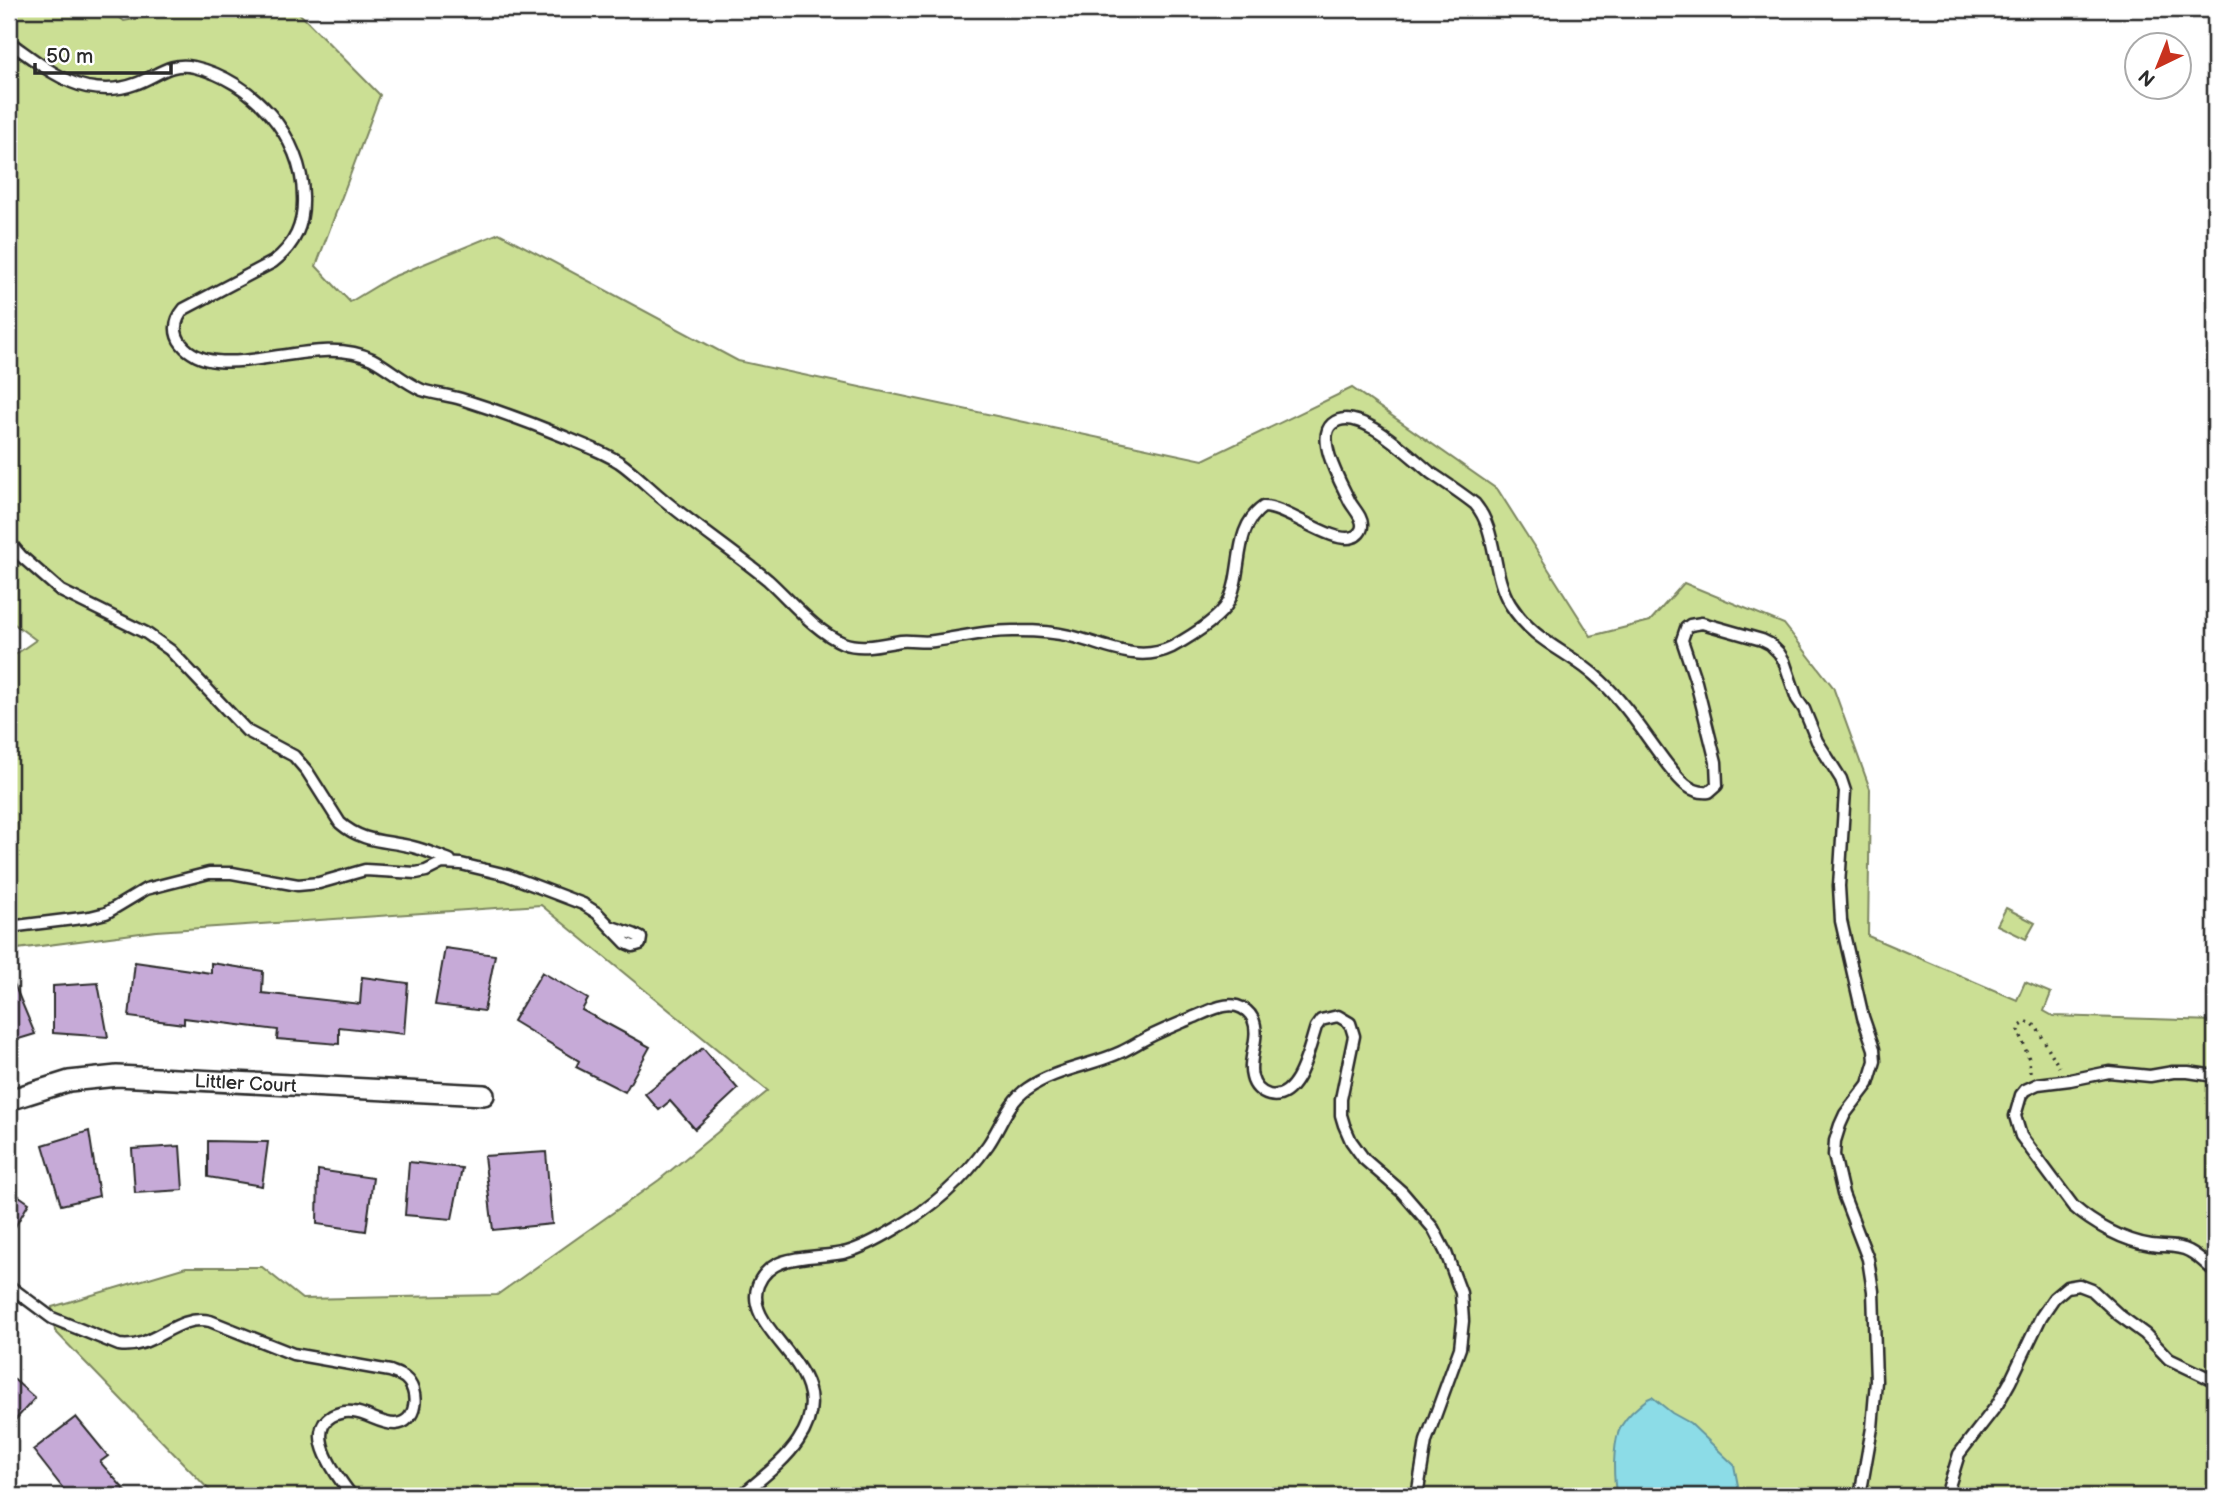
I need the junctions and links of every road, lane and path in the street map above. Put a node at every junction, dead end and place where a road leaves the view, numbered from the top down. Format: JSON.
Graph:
{"nodes":[{"id":1,"x":9,"y":42,"type":"edge"},
{"id":2,"x":9,"y":542,"type":"edge"},
{"id":3,"x":461,"y":863,"type":"junction"},
{"id":4,"x":9,"y":927,"type":"edge"},
{"id":5,"x":612,"y":927,"type":"dead end"},
{"id":6,"x":2215,"y":1076,"type":"edge"},
{"id":7,"x":2070,"y":1080,"type":"junction"},
{"id":8,"x":2029,"y":1088,"type":"junction"},
{"id":9,"x":484,"y":1095,"type":"dead end"},
{"id":10,"x":9,"y":1100,"type":"edge"},
{"id":11,"x":2215,"y":1272,"type":"edge"},
{"id":12,"x":9,"y":1286,"type":"edge"},
{"id":13,"x":2215,"y":1381,"type":"edge"},
{"id":14,"x":352,"y":1496,"type":"edge"},
{"id":15,"x":741,"y":1496,"type":"edge"},
{"id":16,"x":1416,"y":1496,"type":"edge"},
{"id":17,"x":1860,"y":1496,"type":"edge"},
{"id":18,"x":1946,"y":1496,"type":"edge"}],
"edges":[{"from":1,"to":17,"type":"lane"},
{"from":2,"to":3,"type":"lane"},
{"from":3,"to":4,"type":"lane"},
{"from":3,"to":5,"type":"lane"},
{"from":6,"to":7,"type":"lane"},
{"from":7,"to":8,"type":"lane"},
{"from":7,"to":8,"type":"path"},
{"from":8,"to":11,"type":"lane"},
{"from":9,"to":10,"type":"street","name":"Littler Court"},
{"from":12,"to":14,"type":"lane"},
{"from":13,"to":18,"type":"lane"},
{"from":15,"to":16,"type":"lane"}]}
